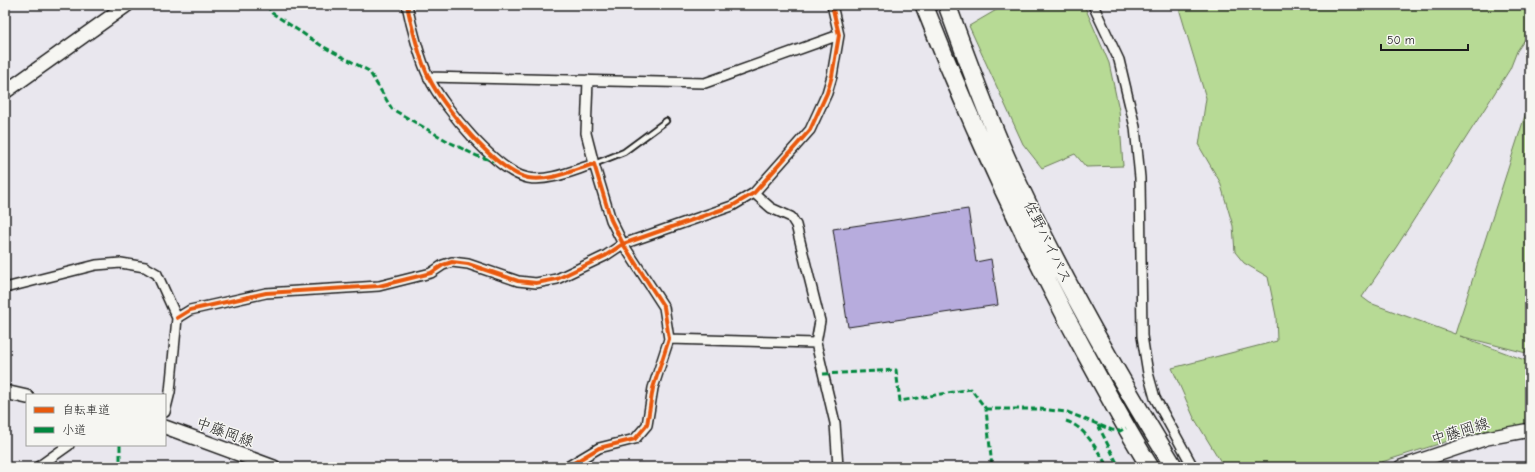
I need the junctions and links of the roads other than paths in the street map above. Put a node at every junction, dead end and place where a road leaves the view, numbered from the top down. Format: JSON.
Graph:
{"nodes":[{"id":1,"x":127,"y":5,"type":"edge"},
{"id":2,"x":407,"y":5,"type":"edge"},
{"id":3,"x":832,"y":5,"type":"edge"},
{"id":4,"x":924,"y":5,"type":"edge"},
{"id":5,"x":947,"y":5,"type":"edge"},
{"id":6,"x":1093,"y":5,"type":"edge"},
{"id":7,"x":839,"y":35,"type":"junction"},
{"id":8,"x":428,"y":77,"type":"junction"},
{"id":9,"x":588,"y":80,"type":"junction"},
{"id":10,"x":5,"y":92,"type":"edge"},
{"id":11,"x":666,"y":122,"type":"dead end"},
{"id":12,"x":594,"y":164,"type":"junction"},
{"id":13,"x":754,"y":193,"type":"junction"},
{"id":14,"x":623,"y":244,"type":"junction"},
{"id":15,"x":5,"y":288,"type":"edge"},
{"id":16,"x":178,"y":318,"type":"junction"},
{"id":17,"x":669,"y":339,"type":"junction"},
{"id":18,"x":816,"y":343,"type":"junction"},
{"id":19,"x":5,"y":392,"type":"edge"},
{"id":20,"x":26,"y":397,"type":"edge"},
{"id":21,"x":166,"y":408,"type":"edge"},
{"id":22,"x":166,"y":427,"type":"edge"},
{"id":23,"x":1530,"y":430,"type":"edge"},
{"id":24,"x":68,"y":446,"type":"edge"},
{"id":25,"x":38,"y":467,"type":"edge"},
{"id":26,"x":274,"y":467,"type":"edge"},
{"id":27,"x":567,"y":467,"type":"edge"},
{"id":28,"x":838,"y":467,"type":"edge"},
{"id":29,"x":1150,"y":467,"type":"edge"},
{"id":30,"x":1174,"y":467,"type":"edge"},
{"id":31,"x":1193,"y":467,"type":"edge"},
{"id":32,"x":1401,"y":467,"type":"edge"}],
"edges":[{"from":1,"to":10,"type":"main road"},
{"from":2,"to":8,"type":"street"},
{"from":3,"to":7,"type":"street"},
{"from":4,"to":29,"type":"highway","name":"佐野バイパス"},
{"from":5,"to":30,"type":"highway","name":"佐野バイパス"},
{"from":6,"to":31,"type":"street"},
{"from":7,"to":9,"type":"street"},
{"from":7,"to":13,"type":"street"},
{"from":8,"to":9,"type":"street"},
{"from":8,"to":12,"type":"street"},
{"from":9,"to":12,"type":"street"},
{"from":11,"to":12,"type":"lane"},
{"from":12,"to":14,"type":"street"},
{"from":13,"to":14,"type":"street"},
{"from":13,"to":18,"type":"street"},
{"from":14,"to":16,"type":"street"},
{"from":14,"to":17,"type":"street"},
{"from":15,"to":16,"type":"street"},
{"from":16,"to":21,"type":"street"},
{"from":17,"to":18,"type":"street"},
{"from":17,"to":27,"type":"street"},
{"from":18,"to":28,"type":"street"},
{"from":19,"to":20,"type":"main road"},
{"from":22,"to":26,"type":"main road","name":"中藤岡線"},
{"from":23,"to":32,"type":"main road","name":"中藤岡線"},
{"from":24,"to":25,"type":"street"}]}
